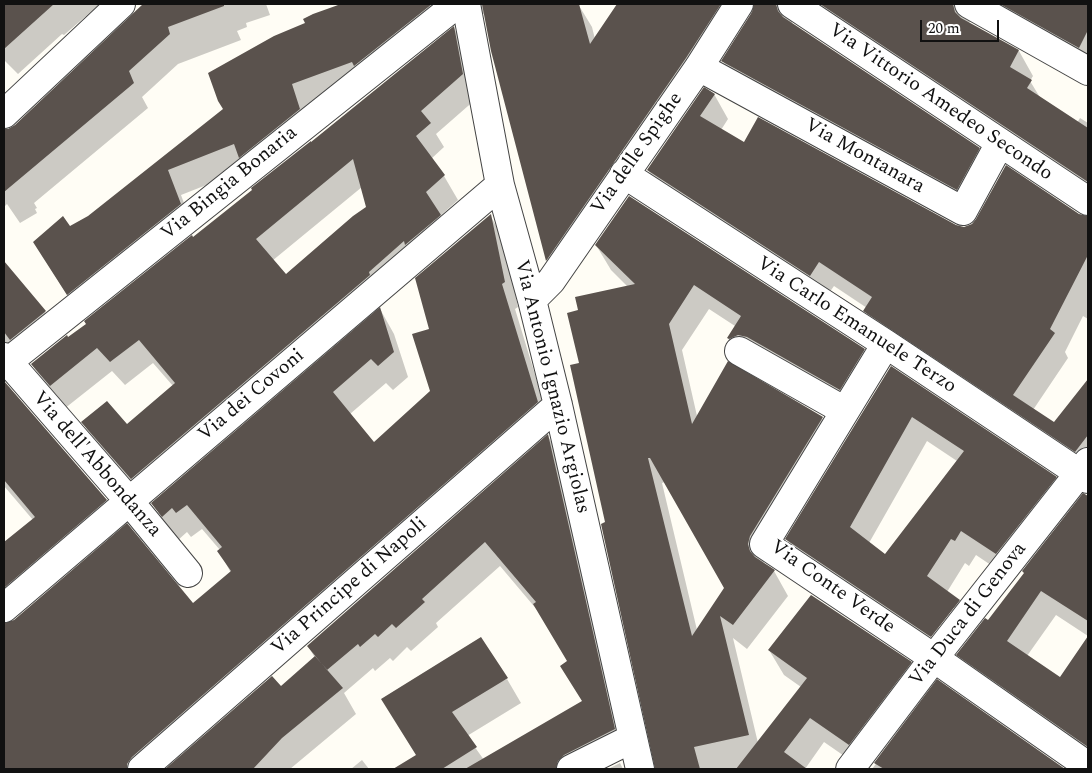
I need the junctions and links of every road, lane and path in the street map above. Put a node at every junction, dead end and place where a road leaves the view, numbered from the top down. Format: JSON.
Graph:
{"nodes":[{"id":1,"x":122,"y":4,"type":"edge"},
{"id":2,"x":457,"y":4,"type":"edge"},
{"id":3,"x":466,"y":4,"type":"edge"},
{"id":4,"x":739,"y":4,"type":"edge"},
{"id":5,"x":792,"y":4,"type":"edge"},
{"id":6,"x":970,"y":4,"type":"edge"},
{"id":7,"x":698,"y":67,"type":"junction"},
{"id":8,"x":1088,"y":71,"type":"edge"},
{"id":9,"x":4,"y":114,"type":"edge"},
{"id":10,"x":1000,"y":143,"type":"junction"},
{"id":11,"x":624,"y":174,"type":"junction"},
{"id":12,"x":500,"y":185,"type":"junction"},
{"id":13,"x":1088,"y":201,"type":"edge"},
{"id":14,"x":532,"y":300,"type":"junction"},
{"id":15,"x":886,"y":344,"type":"junction"},
{"id":16,"x":739,"y":351,"type":"dead end"},
{"id":17,"x":5,"y":361,"type":"edge"},
{"id":18,"x":558,"y":405,"type":"junction"},
{"id":19,"x":845,"y":411,"type":"junction"},
{"id":20,"x":1085,"y":472,"type":"edge"},
{"id":21,"x":129,"y":501,"type":"junction"},
{"id":22,"x":188,"y":573,"type":"dead end"},
{"id":23,"x":4,"y":608,"type":"edge"},
{"id":24,"x":934,"y":658,"type":"junction"},
{"id":25,"x":633,"y":738,"type":"junction"},
{"id":26,"x":1088,"y":766,"type":"edge"},
{"id":27,"x":142,"y":769,"type":"edge"},
{"id":28,"x":571,"y":769,"type":"edge"},
{"id":29,"x":640,"y":769,"type":"edge"},
{"id":30,"x":850,"y":769,"type":"edge"}],
"edges":[{"from":1,"to":9,"type":"street"},
{"from":2,"to":17,"type":"street","name":"Via Bingia Bonaria"},
{"from":3,"to":12,"type":"street","name":"Via Antonio Ignazio Argiolas"},
{"from":4,"to":7,"type":"street","name":"Via delle Spighe"},
{"from":5,"to":10,"type":"street","name":"Via Vittorio Amedeo Secondo"},
{"from":6,"to":8,"type":"street"},
{"from":7,"to":10,"type":"street","name":"Via Montanara"},
{"from":7,"to":11,"type":"street","name":"Via delle Spighe"},
{"from":10,"to":13,"type":"street","name":"Via Vittorio Amedeo Secondo"},
{"from":11,"to":14,"type":"street","name":"Via delle Spighe"},
{"from":11,"to":15,"type":"street","name":"Via Carlo Emanuele Terzo"},
{"from":12,"to":14,"type":"street","name":"Via Antonio Ignazio Argiolas"},
{"from":12,"to":21,"type":"street","name":"Via dei Covoni"},
{"from":14,"to":18,"type":"street","name":"Via Antonio Ignazio Argiolas"},
{"from":15,"to":19,"type":"street","name":"Via Conte Verde"},
{"from":15,"to":20,"type":"street","name":"Via Carlo Emanuele Terzo"},
{"from":16,"to":19,"type":"street"},
{"from":17,"to":21,"type":"street","name":"Via dell'Abbondanza"},
{"from":18,"to":25,"type":"street","name":"Via Antonio Ignazio Argiolas"},
{"from":18,"to":27,"type":"street","name":"Via Principe di Napoli"},
{"from":19,"to":24,"type":"street","name":"Via Conte Verde"},
{"from":20,"to":24,"type":"street","name":"Via Duca di Genova"},
{"from":21,"to":22,"type":"street","name":"Via dell'Abbondanza"},
{"from":21,"to":23,"type":"street","name":"Via dei Covoni"},
{"from":24,"to":26,"type":"street","name":"Via Conte Verde"},
{"from":24,"to":30,"type":"street","name":"Via Duca di Genova"},
{"from":25,"to":28,"type":"street"},
{"from":25,"to":29,"type":"street","name":"Via Antonio Ignazio Argiolas"}]}
